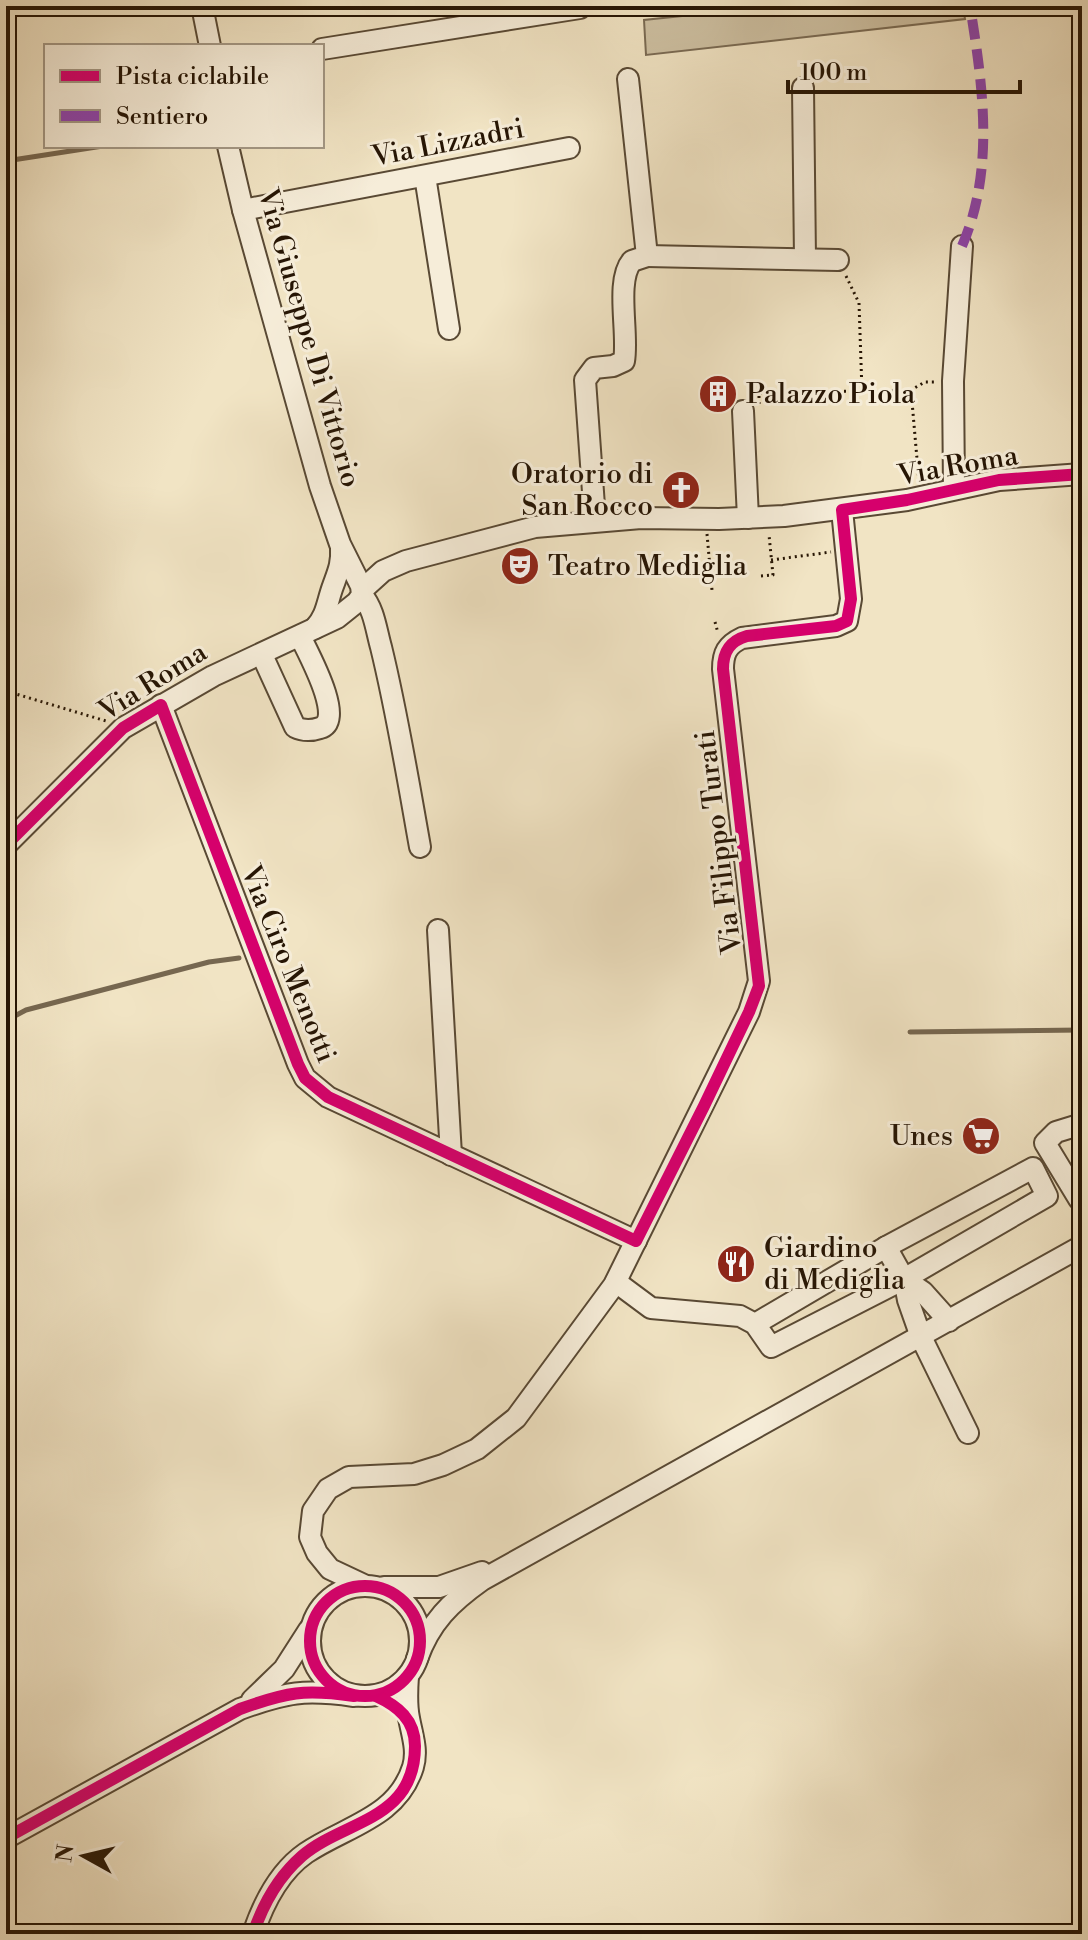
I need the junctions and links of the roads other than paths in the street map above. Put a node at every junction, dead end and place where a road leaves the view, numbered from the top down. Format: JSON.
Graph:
{"nodes":[{"id":1,"x":202,"y":6,"type":"edge"},
{"id":2,"x":580,"y":8,"type":"dead end"},
{"id":3,"x":210,"y":44,"type":"edge"},
{"id":4,"x":324,"y":49,"type":"edge"},
{"id":5,"x":628,"y":79,"type":"dead end"},
{"id":6,"x":803,"y":88,"type":"dead end"},
{"id":7,"x":228,"y":148,"type":"edge"},
{"id":8,"x":569,"y":148,"type":"dead end"},
{"id":9,"x":425,"y":176,"type":"junction"},
{"id":10,"x":243,"y":210,"type":"junction"},
{"id":11,"x":962,"y":246,"type":"dead end"},
{"id":12,"x":647,"y":256,"type":"junction"},
{"id":13,"x":805,"y":258,"type":"junction"},
{"id":14,"x":838,"y":260,"type":"road end"},
{"id":15,"x":449,"y":329,"type":"dead end"},
{"id":16,"x":743,"y":411,"type":"road end"},
{"id":17,"x":1082,"y":474,"type":"edge"},
{"id":18,"x":954,"y":489,"type":"junction"},
{"id":19,"x":842,"y":510,"type":"junction"},
{"id":20,"x":757,"y":518,"type":"junction"},
{"id":21,"x":595,"y":520,"type":"junction"},
{"id":22,"x":340,"y":544,"type":"junction"},
{"id":23,"x":334,"y":586,"type":"junction"},
{"id":24,"x":360,"y":593,"type":"junction"},
{"id":25,"x":308,"y":632,"type":"junction"},
{"id":26,"x":262,"y":655,"type":"junction"},
{"id":27,"x":161,"y":705,"type":"junction"},
{"id":28,"x":6,"y":845,"type":"edge"},
{"id":29,"x":420,"y":847,"type":"dead end"},
{"id":30,"x":438,"y":930,"type":"dead end"},
{"id":31,"x":1082,"y":1124,"type":"edge"},
{"id":32,"x":451,"y":1155,"type":"junction"},
{"id":33,"x":1082,"y":1197,"type":"edge"},
{"id":34,"x":636,"y":1241,"type":"junction"},
{"id":35,"x":1082,"y":1246,"type":"edge"},
{"id":36,"x":886,"y":1247,"type":"junction"},
{"id":37,"x":904,"y":1279,"type":"junction"},
{"id":38,"x":616,"y":1282,"type":"junction"},
{"id":39,"x":949,"y":1321,"type":"junction"},
{"id":40,"x":755,"y":1324,"type":"junction"},
{"id":41,"x":921,"y":1337,"type":"junction"},
{"id":42,"x":968,"y":1433,"type":"dead end"},
{"id":43,"x":534,"y":1551,"type":"junction"},
{"id":44,"x":317,"y":1553,"type":"junction"},
{"id":45,"x":368,"y":1586,"type":"junction"},
{"id":46,"x":315,"y":1618,"type":"junction"},
{"id":47,"x":413,"y":1667,"type":"junction"},
{"id":48,"x":354,"y":1696,"type":"junction"},
{"id":49,"x":376,"y":1696,"type":"junction"},
{"id":50,"x":240,"y":1709,"type":"junction"},
{"id":51,"x":409,"y":1721,"type":"junction"},
{"id":52,"x":6,"y":1838,"type":"edge"},
{"id":53,"x":253,"y":1934,"type":"edge"}],
"edges":[{"from":1,"to":3,"type":"street"},
{"from":2,"to":4,"type":"street"},
{"from":5,"to":12,"type":"street"},
{"from":6,"to":13,"type":"street"},
{"from":7,"to":10,"type":"street","name":"Via Giuseppe Di Vittorio"},
{"from":8,"to":9,"type":"street","name":"Via Lizzadri"},
{"from":9,"to":10,"type":"street","name":"Via Lizzadri"},
{"from":9,"to":15,"type":"street"},
{"from":10,"to":22,"type":"street","name":"Via Giuseppe Di Vittorio"},
{"from":11,"to":18,"type":"street"},
{"from":12,"to":13,"type":"street"},
{"from":12,"to":21,"type":"street"},
{"from":13,"to":14,"type":"street"},
{"from":16,"to":20,"type":"street"},
{"from":17,"to":18,"type":"street","name":"Via Roma"},
{"from":18,"to":19,"type":"street","name":"Via Roma"},
{"from":19,"to":20,"type":"street","name":"Via Roma"},
{"from":19,"to":34,"type":"street","name":"Via Filippo Turati"},
{"from":20,"to":21,"type":"street","name":"Via Roma"},
{"from":21,"to":24,"type":"street","name":"Via Roma"},
{"from":22,"to":23,"type":"street","name":"Via Giuseppe Di Vittorio"},
{"from":22,"to":24,"type":"street","name":"Via Giuseppe Di Vittorio"},
{"from":23,"to":24,"type":"street"},
{"from":23,"to":25,"type":"street"},
{"from":24,"to":25,"type":"street","name":"Via Roma"},
{"from":24,"to":29,"type":"street","name":"Via Giuseppe Di Vittorio"},
{"from":25,"to":26,"type":"street","name":"Via Roma"},
{"from":25,"to":26,"type":"street"},
{"from":26,"to":27,"type":"street","name":"Via Roma"},
{"from":27,"to":28,"type":"street","name":"Via Roma"},
{"from":27,"to":32,"type":"street","name":"Via Ciro Menotti"},
{"from":30,"to":32,"type":"street"},
{"from":31,"to":33,"type":"street"},
{"from":32,"to":34,"type":"street","name":"Via Ciro Menotti"},
{"from":34,"to":38,"type":"street","name":"Via Filippo Turati"},
{"from":35,"to":39,"type":"street"},
{"from":36,"to":37,"type":"street"},
{"from":36,"to":37,"type":"street"},
{"from":36,"to":40,"type":"street"},
{"from":37,"to":39,"type":"street"},
{"from":37,"to":40,"type":"street"},
{"from":37,"to":41,"type":"street"},
{"from":38,"to":40,"type":"street"},
{"from":38,"to":44,"type":"street","name":"Via Filippo Turati"},
{"from":39,"to":41,"type":"street"},
{"from":41,"to":42,"type":"street"},
{"from":41,"to":43,"type":"street"},
{"from":43,"to":45,"type":"street"},
{"from":43,"to":47,"type":"street"},
{"from":44,"to":45,"type":"street"},
{"from":44,"to":46,"type":"street","name":"Via Filippo Turati"},
{"from":45,"to":46,"type":"street"},
{"from":45,"to":47,"type":"street"},
{"from":46,"to":48,"type":"street"},
{"from":46,"to":50,"type":"street"},
{"from":47,"to":49,"type":"street"},
{"from":47,"to":51,"type":"street"},
{"from":48,"to":49,"type":"street"},
{"from":48,"to":50,"type":"street"},
{"from":49,"to":51,"type":"street"},
{"from":50,"to":52,"type":"street"},
{"from":51,"to":53,"type":"street"}]}
